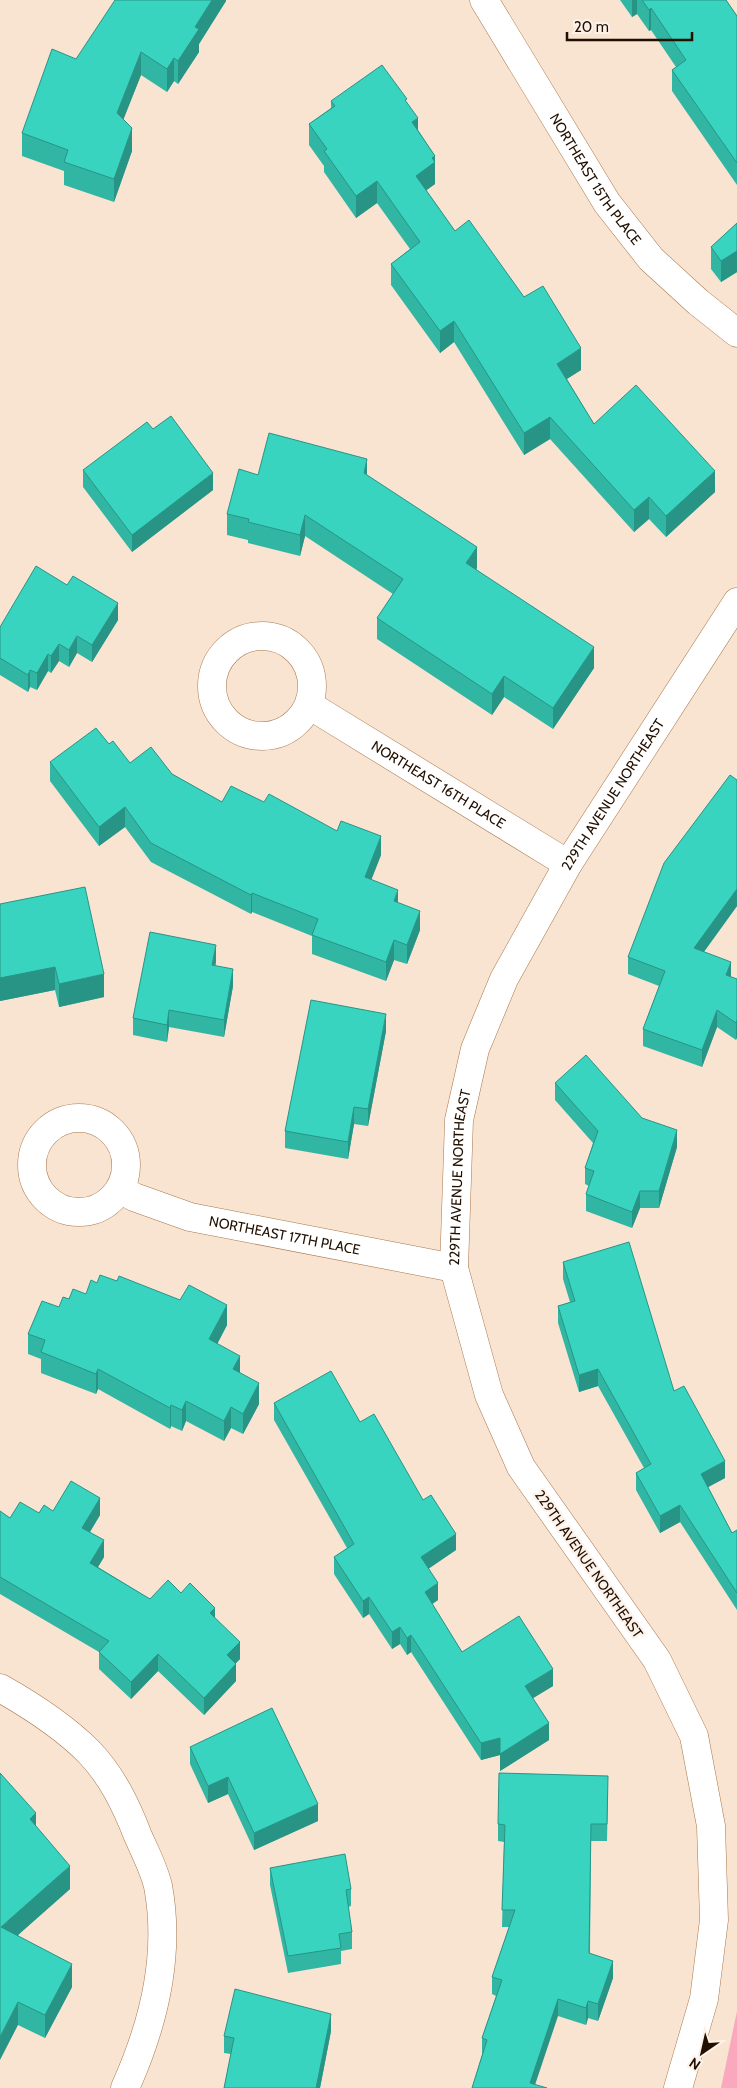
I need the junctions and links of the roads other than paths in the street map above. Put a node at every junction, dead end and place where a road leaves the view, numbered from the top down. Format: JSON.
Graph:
{"nodes":[{"id":1,"x":484,"y":0,"type":"edge"},
{"id":2,"x":737,"y":333,"type":"edge"},
{"id":3,"x":737,"y":602,"type":"edge"},
{"id":4,"x":309,"y":705,"type":"dead end"},
{"id":5,"x":568,"y":864,"type":"junction"},
{"id":6,"x":120,"y":1189,"type":"dead end"},
{"id":7,"x":454,"y":1268,"type":"junction"},
{"id":8,"x":0,"y":1688,"type":"edge"},
{"id":9,"x":125,"y":2088,"type":"edge"},
{"id":10,"x":678,"y":2088,"type":"edge"}],
"edges":[{"from":1,"to":2,"type":"street","name":"NORTHEAST 15TH PLACE"},
{"from":3,"to":5,"type":"street","name":"229TH AVENUE NORTHEAST"},
{"from":4,"to":5,"type":"street","name":"NORTHEAST 16TH PLACE"},
{"from":5,"to":7,"type":"street","name":"229TH AVENUE NORTHEAST"},
{"from":6,"to":7,"type":"street","name":"NORTHEAST 17TH PLACE"},
{"from":7,"to":10,"type":"street","name":"229TH AVENUE NORTHEAST"},
{"from":8,"to":9,"type":"street"}]}
